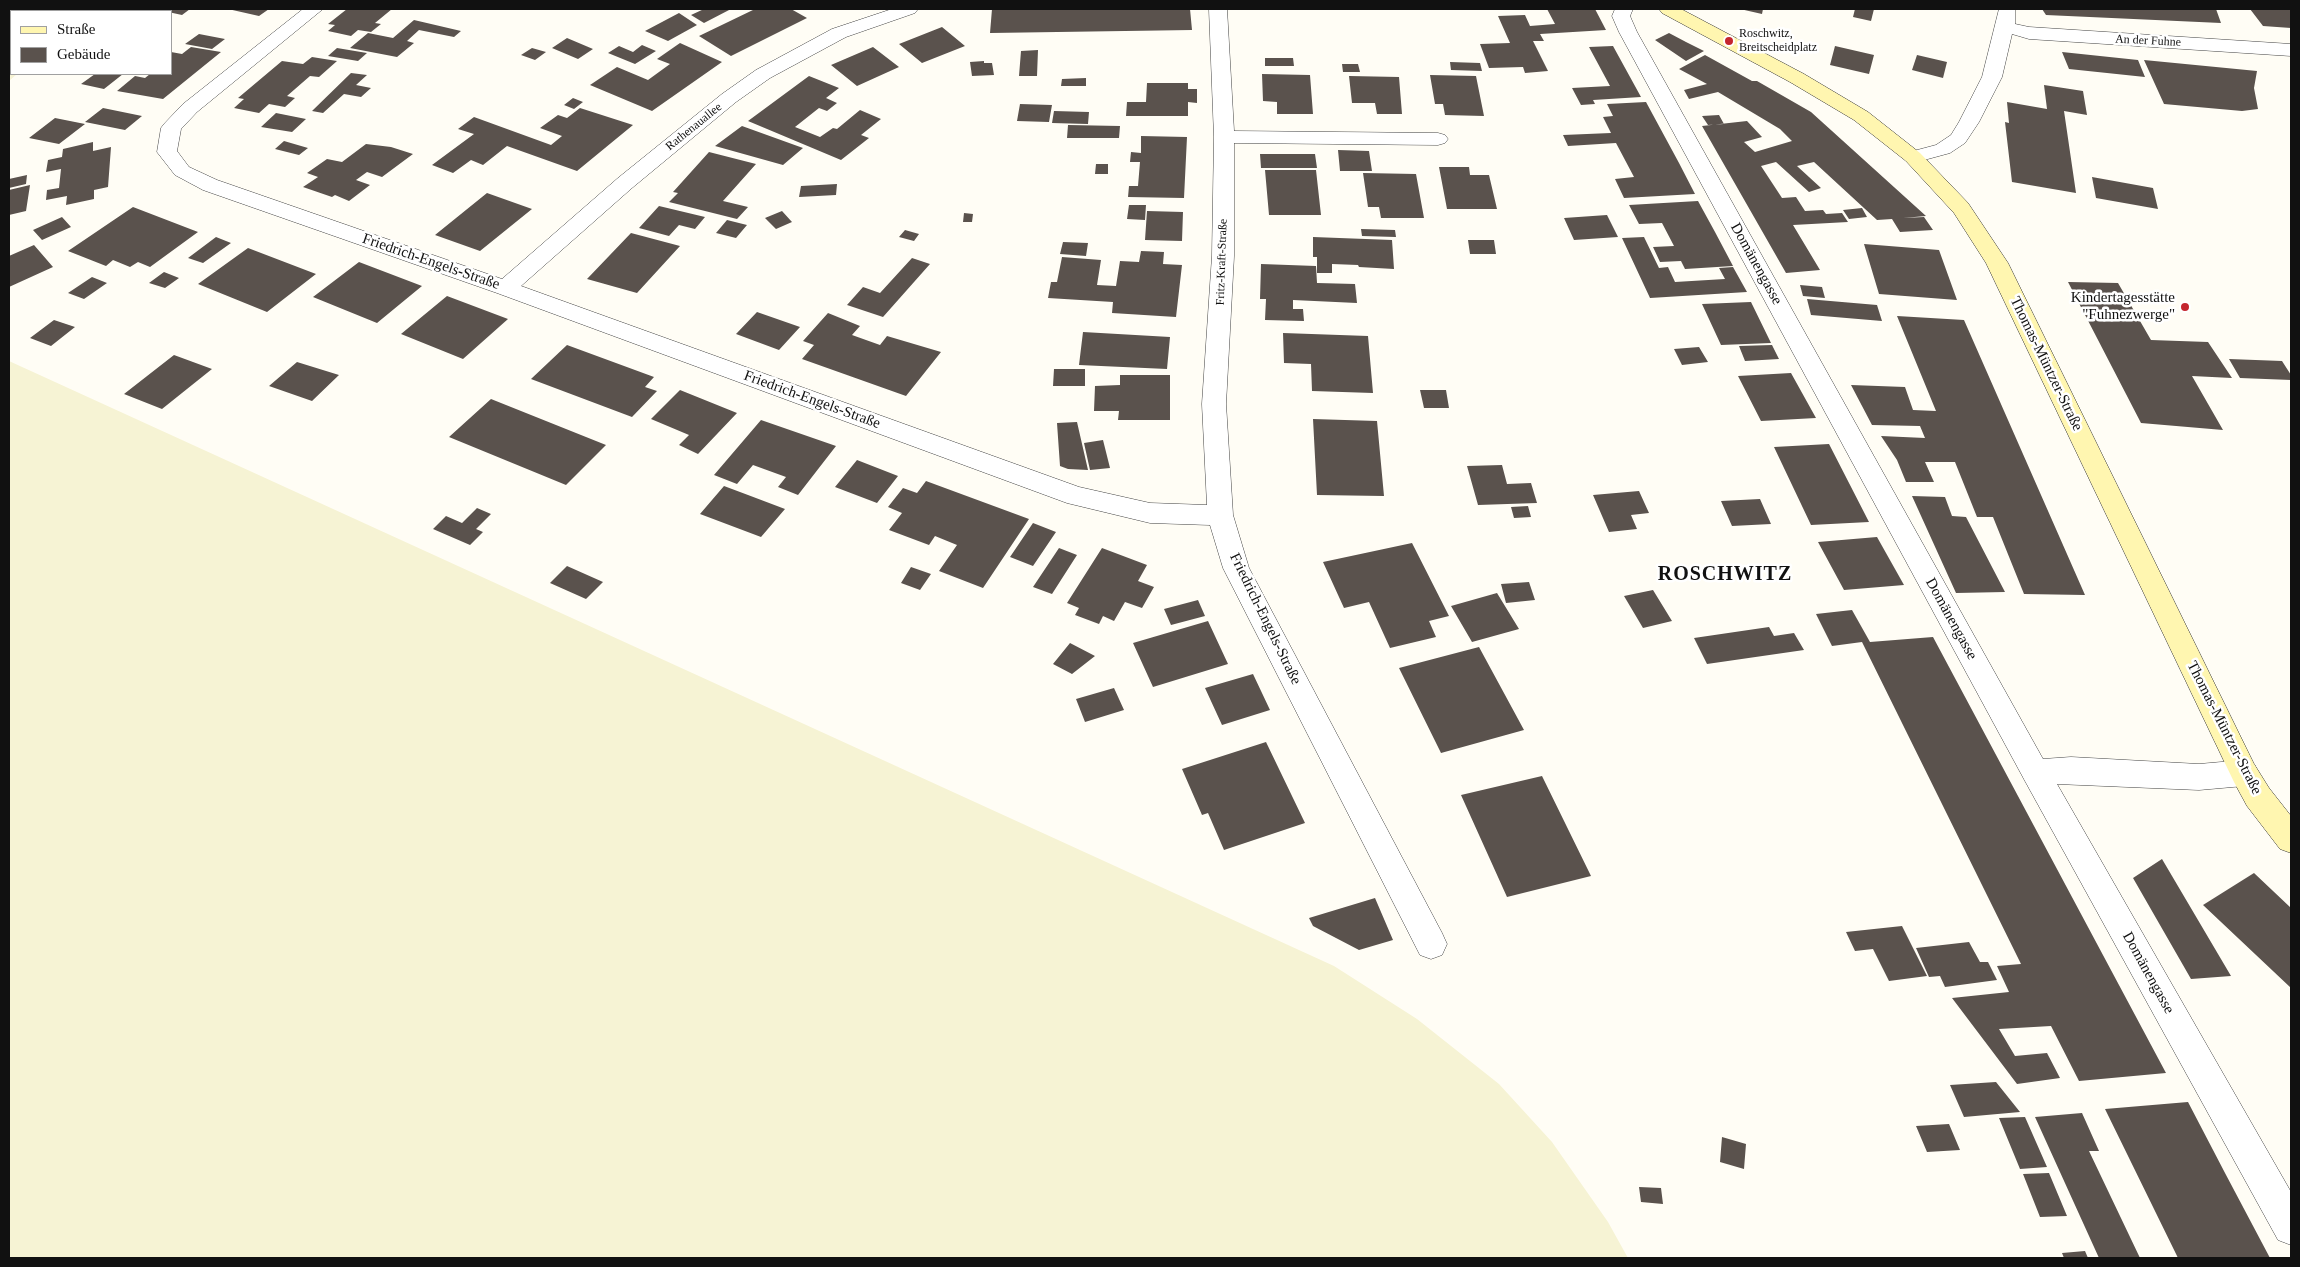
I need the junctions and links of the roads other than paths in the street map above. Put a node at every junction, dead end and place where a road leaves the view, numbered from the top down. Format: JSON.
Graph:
{"nodes":[{"id":1,"x":314,"y":9,"type":"edge"},
{"id":2,"x":909,"y":9,"type":"edge"},
{"id":3,"x":1218,"y":9,"type":"edge"},
{"id":4,"x":1624,"y":9,"type":"edge"},
{"id":5,"x":1668,"y":9,"type":"edge"},
{"id":6,"x":2006,"y":18,"type":"edge"},
{"id":7,"x":2291,"y":50,"type":"edge"},
{"id":8,"x":1224,"y":137,"type":"junction"},
{"id":9,"x":1438,"y":140,"type":"dead end"},
{"id":10,"x":1912,"y":157,"type":"junction"},
{"id":11,"x":505,"y":288,"type":"junction"},
{"id":12,"x":1220,"y":516,"type":"junction"},
{"id":13,"x":2035,"y":772,"type":"junction"},
{"id":14,"x":2244,"y":773,"type":"junction"},
{"id":15,"x":2291,"y":839,"type":"edge"},
{"id":16,"x":1431,"y":944,"type":"dead end"},
{"id":17,"x":2291,"y":1227,"type":"edge"}],
"edges":[{"from":1,"to":11,"type":"street","name":"Friedrich-Engels-Straße"},
{"from":2,"to":11,"type":"street","name":"Rathenauallee"},
{"from":3,"to":8,"type":"street","name":"Fritz-Kraft-Straße"},
{"from":4,"to":13,"type":"street","name":"Domänengasse"},
{"from":5,"to":10,"type":"main road","name":"Thomas-Müntzer-Straße"},
{"from":6,"to":7,"type":"street","name":"An der Fuhne"},
{"from":6,"to":10,"type":"street"},
{"from":8,"to":9,"type":"street"},
{"from":8,"to":12,"type":"street","name":"Fritz-Kraft-Straße"},
{"from":10,"to":14,"type":"main road","name":"Thomas-Müntzer-Straße"},
{"from":11,"to":12,"type":"street","name":"Friedrich-Engels-Straße"},
{"from":12,"to":16,"type":"street","name":"Friedrich-Engels-Straße"},
{"from":13,"to":14,"type":"street"},
{"from":13,"to":17,"type":"street","name":"Domänengasse"},
{"from":14,"to":15,"type":"main road","name":"Thomas-Müntzer-Straße"}]}
